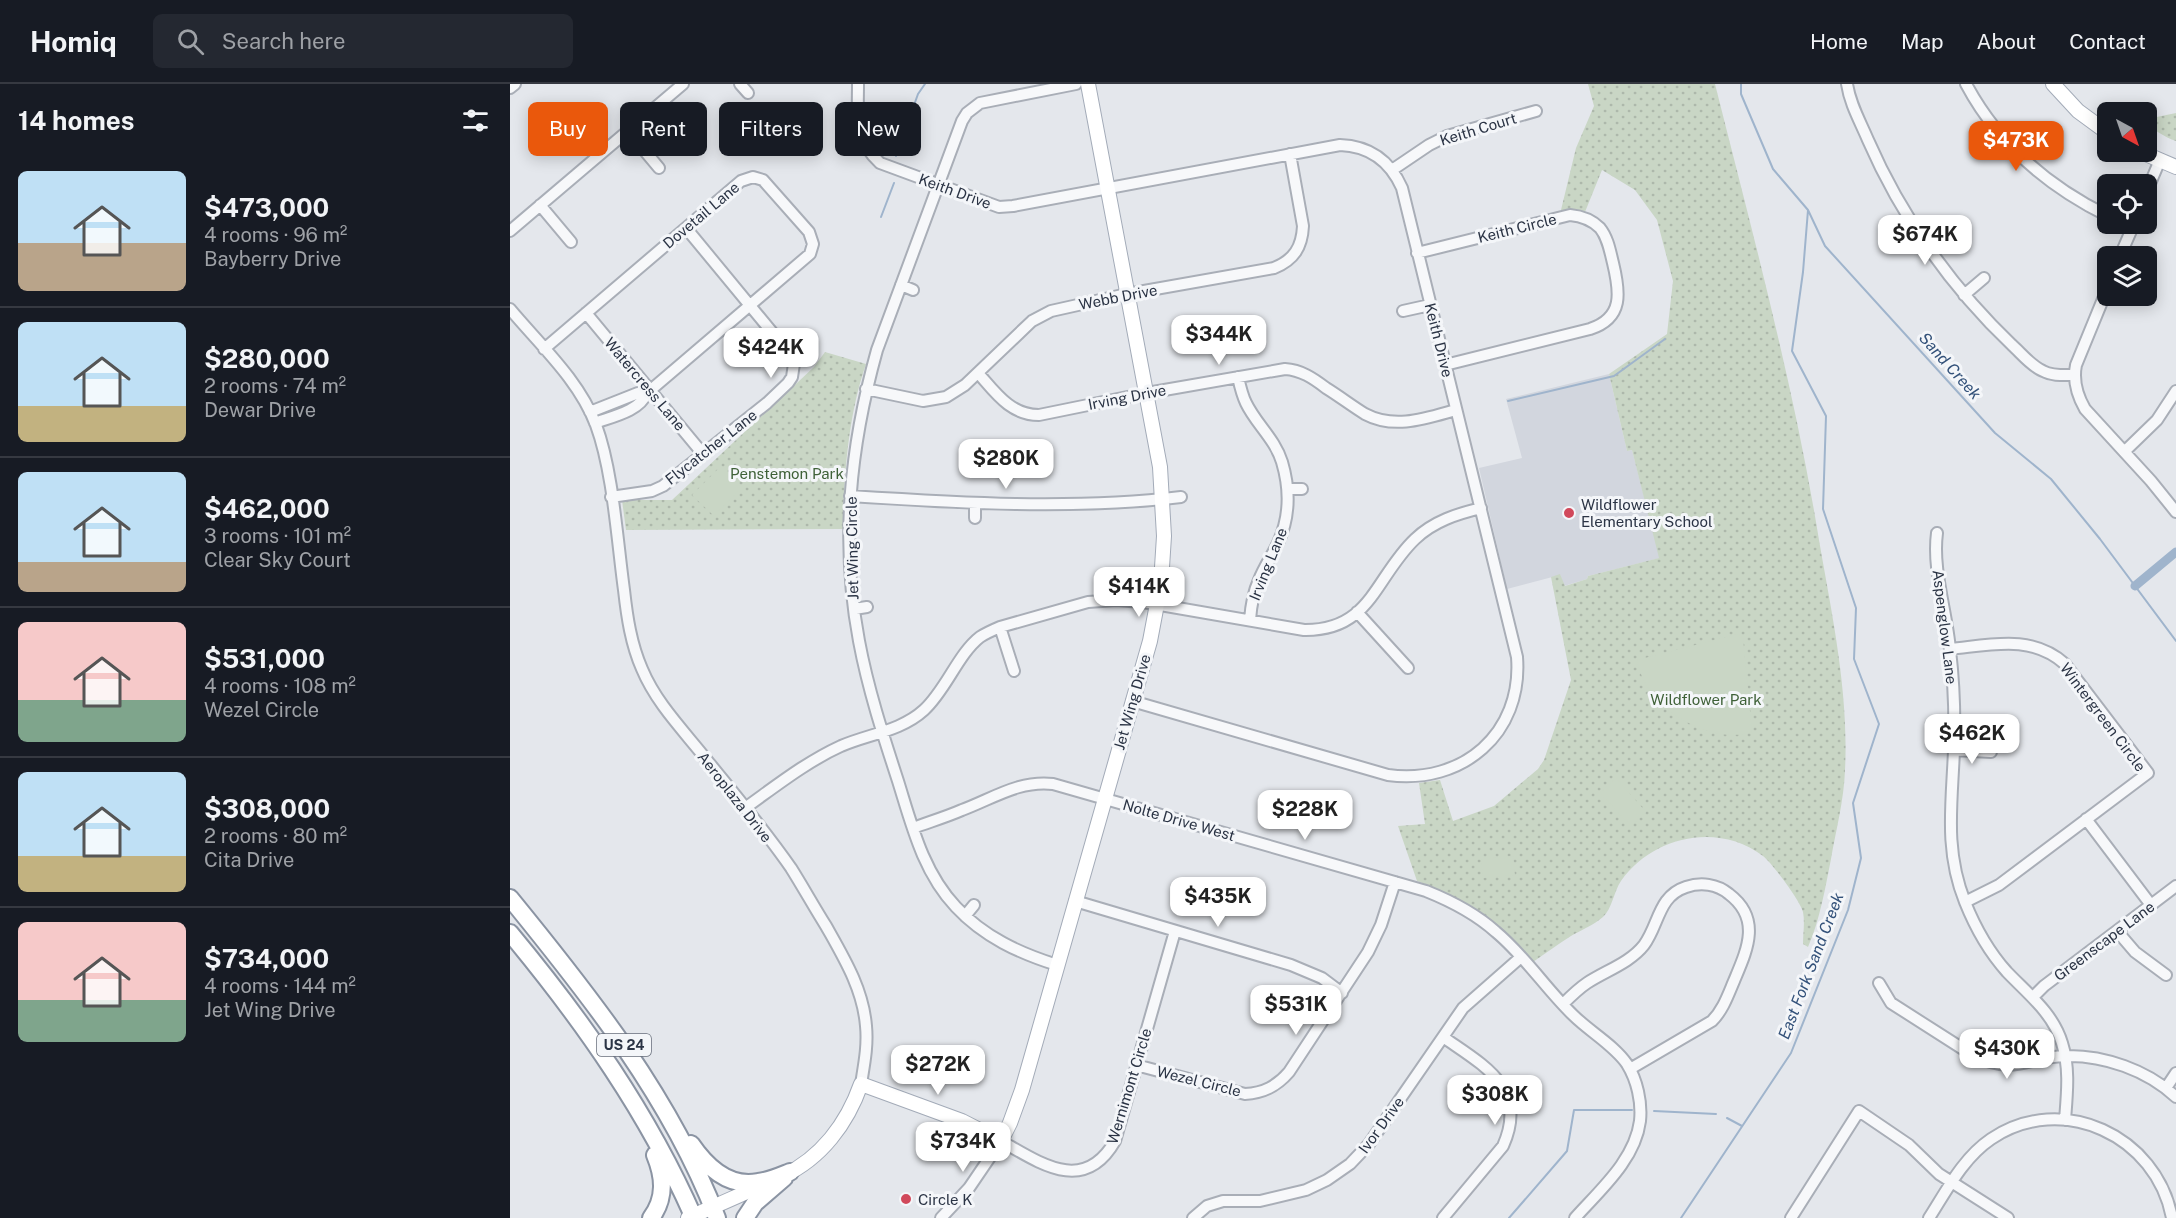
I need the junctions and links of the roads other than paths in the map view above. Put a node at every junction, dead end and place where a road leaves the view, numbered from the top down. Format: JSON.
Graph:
{"nodes":[{"id":1,"x":515,"y":84,"type":"edge"},
{"id":2,"x":683,"y":84,"type":"edge"},
{"id":3,"x":740,"y":84,"type":"edge"},
{"id":4,"x":858,"y":84,"type":"edge"},
{"id":5,"x":1076,"y":84,"type":"edge"},
{"id":6,"x":1088,"y":84,"type":"edge"},
{"id":7,"x":1847,"y":84,"type":"edge"},
{"id":8,"x":1966,"y":84,"type":"edge"},
{"id":9,"x":2053,"y":84,"type":"edge"},
{"id":10,"x":510,"y":88,"type":"edge"},
{"id":11,"x":748,"y":93,"type":"dead end"},
{"id":12,"x":662,"y":102,"type":"edge"},
{"id":13,"x":1536,"y":111,"type":"dead end"},
{"id":14,"x":2097,"y":125,"type":"edge"},
{"id":15,"x":620,"y":138,"type":"edge"},
{"id":16,"x":1290,"y":154,"type":"junction"},
{"id":17,"x":649,"y":156,"type":"edge"},
{"id":18,"x":2157,"y":159,"type":"edge"},
{"id":19,"x":2160,"y":160,"type":"junction"},
{"id":20,"x":2176,"y":167,"type":"edge"},
{"id":21,"x":659,"y":168,"type":"dead end"},
{"id":22,"x":1392,"y":170,"type":"junction"},
{"id":23,"x":2154,"y":174,"type":"edge"},
{"id":24,"x":938,"y":184,"type":"junction"},
{"id":25,"x":1108,"y":188,"type":"junction"},
{"id":26,"x":540,"y":206,"type":"junction"},
{"id":27,"x":2097,"y":210,"type":"edge"},
{"id":28,"x":686,"y":228,"type":"junction"},
{"id":29,"x":510,"y":231,"type":"edge"},
{"id":30,"x":571,"y":242,"type":"dead end"},
{"id":31,"x":1417,"y":253,"type":"junction"},
{"id":32,"x":1984,"y":278,"type":"dead end"},
{"id":33,"x":901,"y":285,"type":"junction"},
{"id":34,"x":913,"y":291,"type":"dead end"},
{"id":35,"x":1127,"y":294,"type":"junction"},
{"id":36,"x":1964,"y":295,"type":"junction"},
{"id":37,"x":751,"y":306,"type":"junction"},
{"id":38,"x":1430,"y":306,"type":"junction"},
{"id":39,"x":2100,"y":306,"type":"edge"},
{"id":40,"x":510,"y":309,"type":"edge"},
{"id":41,"x":1403,"y":311,"type":"dead end"},
{"id":42,"x":586,"y":313,"type":"junction"},
{"id":43,"x":544,"y":349,"type":"junction"},
{"id":44,"x":1445,"y":365,"type":"junction"},
{"id":45,"x":978,"y":373,"type":"junction"},
{"id":46,"x":2074,"y":375,"type":"junction"},
{"id":47,"x":1238,"y":377,"type":"junction"},
{"id":48,"x":866,"y":389,"type":"junction"},
{"id":49,"x":2176,"y":391,"type":"edge"},
{"id":50,"x":648,"y":393,"type":"junction"},
{"id":51,"x":1147,"y":393,"type":"junction"},
{"id":52,"x":1456,"y":410,"type":"junction"},
{"id":53,"x":590,"y":412,"type":"junction"},
{"id":54,"x":595,"y":423,"type":"junction"},
{"id":55,"x":2125,"y":451,"type":"junction"},
{"id":56,"x":703,"y":454,"type":"junction"},
{"id":57,"x":1288,"y":489,"type":"junction"},
{"id":58,"x":1302,"y":489,"type":"dead end"},
{"id":59,"x":850,"y":496,"type":"junction"},
{"id":60,"x":611,"y":497,"type":"junction"},
{"id":61,"x":1181,"y":497,"type":"dead end"},
{"id":62,"x":1163,"y":499,"type":"junction"},
{"id":63,"x":975,"y":504,"type":"junction"},
{"id":64,"x":1481,"y":508,"type":"junction"},
{"id":65,"x":2176,"y":512,"type":"edge"},
{"id":66,"x":975,"y":518,"type":"dead end"},
{"id":67,"x":1937,"y":533,"type":"dead end"},
{"id":68,"x":1158,"y":605,"type":"junction"},
{"id":69,"x":867,"y":607,"type":"dead end"},
{"id":70,"x":854,"y":609,"type":"junction"},
{"id":71,"x":1358,"y":612,"type":"junction"},
{"id":72,"x":1250,"y":620,"type":"junction"},
{"id":73,"x":1000,"y":627,"type":"junction"},
{"id":74,"x":1950,"y":649,"type":"junction"},
{"id":75,"x":1408,"y":668,"type":"dead end"},
{"id":76,"x":1014,"y":671,"type":"dead end"},
{"id":77,"x":1132,"y":701,"type":"junction"},
{"id":78,"x":882,"y":733,"type":"junction"},
{"id":79,"x":1954,"y":750,"type":"junction"},
{"id":80,"x":1991,"y":752,"type":"dead end"},
{"id":81,"x":1105,"y":798,"type":"junction"},
{"id":82,"x":745,"y":808,"type":"junction"},
{"id":83,"x":2086,"y":819,"type":"junction"},
{"id":84,"x":913,"y":828,"type":"junction"},
{"id":85,"x":1395,"y":882,"type":"junction"},
{"id":86,"x":2176,"y":886,"type":"edge"},
{"id":87,"x":510,"y":898,"type":"edge"},
{"id":88,"x":1075,"y":900,"type":"junction"},
{"id":89,"x":1965,"y":902,"type":"junction"},
{"id":90,"x":974,"y":905,"type":"dead end"},
{"id":91,"x":2151,"y":905,"type":"junction"},
{"id":92,"x":964,"y":916,"type":"junction"},
{"id":93,"x":1175,"y":931,"type":"junction"},
{"id":94,"x":2117,"y":931,"type":"junction"},
{"id":95,"x":510,"y":933,"type":"edge"},
{"id":96,"x":1521,"y":957,"type":"junction"},
{"id":97,"x":1057,"y":965,"type":"junction"},
{"id":98,"x":2166,"y":975,"type":"dead end"},
{"id":99,"x":1879,"y":983,"type":"dead end"},
{"id":100,"x":1342,"y":993,"type":"junction"},
{"id":101,"x":2033,"y":997,"type":"junction"},
{"id":102,"x":1563,"y":1004,"type":"junction"},
{"id":103,"x":1443,"y":1037,"type":"junction"},
{"id":104,"x":2066,"y":1056,"type":"junction"},
{"id":105,"x":1136,"y":1065,"type":"junction"},
{"id":106,"x":1630,"y":1070,"type":"junction"},
{"id":107,"x":2176,"y":1073,"type":"edge"},
{"id":108,"x":861,"y":1084,"type":"junction"},
{"id":109,"x":651,"y":1088,"type":"junction"},
{"id":110,"x":2166,"y":1088,"type":"junction"},
{"id":111,"x":627,"y":1091,"type":"junction"},
{"id":112,"x":2176,"y":1097,"type":"edge"},
{"id":113,"x":2065,"y":1120,"type":"junction"},
{"id":114,"x":1001,"y":1141,"type":"junction"},
{"id":115,"x":790,"y":1172,"type":"junction"},
{"id":116,"x":1952,"y":1182,"type":"junction"},
{"id":117,"x":2172,"y":1197,"type":"edge"},
{"id":118,"x":951,"y":1209,"type":"junction"},
{"id":119,"x":716,"y":1213,"type":"edge"},
{"id":120,"x":692,"y":1217,"type":"edge"},
{"id":121,"x":651,"y":1218,"type":"edge"},
{"id":122,"x":746,"y":1218,"type":"edge"},
{"id":123,"x":941,"y":1218,"type":"edge"},
{"id":124,"x":960,"y":1218,"type":"edge"},
{"id":125,"x":1193,"y":1218,"type":"edge"},
{"id":126,"x":1443,"y":1218,"type":"edge"},
{"id":127,"x":1575,"y":1218,"type":"edge"},
{"id":128,"x":1791,"y":1218,"type":"edge"},
{"id":129,"x":1929,"y":1218,"type":"edge"},
{"id":130,"x":2008,"y":1218,"type":"edge"},
{"id":131,"x":2172,"y":1218,"type":"edge"}],
"edges":[{"from":1,"to":10,"type":"street"},
{"from":2,"to":12,"type":"street"},
{"from":3,"to":11,"type":"street"},
{"from":4,"to":24,"type":"street","name":"Keith Drive"},
{"from":5,"to":24,"type":"street","name":"Jet Wing Circle"},
{"from":6,"to":25,"type":"main road","name":"Jet Wing Drive"},
{"from":7,"to":36,"type":"street"},
{"from":8,"to":27,"type":"street"},
{"from":9,"to":14,"type":"main road"},
{"from":13,"to":22,"type":"street","name":"Keith Court"},
{"from":15,"to":26,"type":"street"},
{"from":16,"to":22,"type":"street","name":"Keith Drive"},
{"from":16,"to":25,"type":"street","name":"Keith Drive"},
{"from":16,"to":35,"type":"street","name":"Webb Drive"},
{"from":17,"to":21,"type":"street"},
{"from":18,"to":19,"type":"main road"},
{"from":19,"to":20,"type":"main road"},
{"from":19,"to":23,"type":"street"},
{"from":22,"to":31,"type":"street","name":"Keith Drive"},
{"from":24,"to":25,"type":"street","name":"Keith Drive"},
{"from":24,"to":33,"type":"street","name":"Jet Wing Circle"},
{"from":25,"to":35,"type":"main road","name":"Jet Wing Drive"},
{"from":26,"to":29,"type":"street"},
{"from":26,"to":30,"type":"street"},
{"from":28,"to":37,"type":"street","name":"Flycatcher Lane"},
{"from":28,"to":37,"type":"street","name":"Dovetail Lane"},
{"from":28,"to":42,"type":"street","name":"Dovetail Lane"},
{"from":31,"to":38,"type":"street","name":"Keith Drive"},
{"from":31,"to":44,"type":"street","name":"Keith Circle"},
{"from":32,"to":36,"type":"street"},
{"from":33,"to":34,"type":"street"},
{"from":33,"to":48,"type":"street","name":"Jet Wing Circle"},
{"from":35,"to":45,"type":"street","name":"Webb Drive"},
{"from":35,"to":51,"type":"main road","name":"Jet Wing Drive"},
{"from":36,"to":46,"type":"street"},
{"from":37,"to":50,"type":"street","name":"Dovetail Lane"},
{"from":37,"to":56,"type":"street","name":"Flycatcher Lane"},
{"from":38,"to":41,"type":"street"},
{"from":38,"to":44,"type":"street","name":"Keith Drive"},
{"from":39,"to":46,"type":"street"},
{"from":40,"to":43,"type":"street","name":"Aeroplaza Drive"},
{"from":42,"to":43,"type":"street","name":"Dovetail Lane"},
{"from":42,"to":50,"type":"street","name":"Watercress Lane"},
{"from":43,"to":53,"type":"street","name":"Aeroplaza Drive"},
{"from":44,"to":52,"type":"street","name":"Keith Drive"},
{"from":45,"to":48,"type":"street","name":"Webb Drive"},
{"from":45,"to":51,"type":"street","name":"Irving Drive"},
{"from":46,"to":55,"type":"street"},
{"from":47,"to":51,"type":"street","name":"Irving Drive"},
{"from":47,"to":52,"type":"street","name":"Irving Drive"},
{"from":47,"to":57,"type":"street","name":"Irving Lane"},
{"from":48,"to":59,"type":"street","name":"Jet Wing Circle"},
{"from":49,"to":55,"type":"street"},
{"from":50,"to":53,"type":"street","name":"Dovetail Lane"},
{"from":50,"to":54,"type":"street","name":"Dovetail Lane"},
{"from":50,"to":56,"type":"street","name":"Watercress Lane"},
{"from":51,"to":62,"type":"main road","name":"Jet Wing Drive"},
{"from":52,"to":64,"type":"street","name":"Keith Drive"},
{"from":53,"to":54,"type":"street","name":"Aeroplaza Drive"},
{"from":54,"to":60,"type":"street","name":"Aeroplaza Drive"},
{"from":55,"to":65,"type":"street"},
{"from":56,"to":60,"type":"street","name":"Flycatcher Lane"},
{"from":57,"to":58,"type":"street"},
{"from":57,"to":72,"type":"street","name":"Irving Lane"},
{"from":59,"to":63,"type":"street"},
{"from":59,"to":70,"type":"street","name":"Jet Wing Circle"},
{"from":60,"to":82,"type":"street","name":"Aeroplaza Drive"},
{"from":61,"to":62,"type":"street"},
{"from":62,"to":63,"type":"street"},
{"from":62,"to":68,"type":"main road","name":"Jet Wing Drive"},
{"from":63,"to":66,"type":"street"},
{"from":64,"to":71,"type":"street"},
{"from":64,"to":77,"type":"street","name":"Keith Drive"},
{"from":67,"to":74,"type":"street","name":"Aspenglow Lane"},
{"from":68,"to":72,"type":"street"},
{"from":68,"to":73,"type":"street"},
{"from":68,"to":77,"type":"main road","name":"Jet Wing Drive"},
{"from":69,"to":70,"type":"street"},
{"from":70,"to":78,"type":"street","name":"Jet Wing Circle"},
{"from":71,"to":72,"type":"street"},
{"from":71,"to":75,"type":"street"},
{"from":73,"to":76,"type":"street"},
{"from":73,"to":78,"type":"street"},
{"from":74,"to":79,"type":"street","name":"Aspenglow Lane"},
{"from":74,"to":83,"type":"street","name":"Wintergreen Circle"},
{"from":77,"to":81,"type":"main road","name":"Jet Wing Drive"},
{"from":78,"to":82,"type":"street"},
{"from":78,"to":84,"type":"street","name":"Jet Wing Circle"},
{"from":79,"to":80,"type":"street"},
{"from":79,"to":89,"type":"street","name":"Aspenglow Lane"},
{"from":81,"to":84,"type":"street","name":"Nolte Drive West"},
{"from":81,"to":85,"type":"street","name":"Nolte Drive West"},
{"from":81,"to":88,"type":"main road","name":"Jet Wing Drive"},
{"from":82,"to":108,"type":"street","name":"Aeroplaza Drive"},
{"from":83,"to":89,"type":"street","name":"Wintergreen Circle"},
{"from":83,"to":91,"type":"street"},
{"from":84,"to":92,"type":"street","name":"Jet Wing Circle"},
{"from":85,"to":96,"type":"street","name":"Nolte Drive West"},
{"from":85,"to":100,"type":"street","name":"Wezel Circle"},
{"from":86,"to":91,"type":"street","name":"Greenscape Lane"},
{"from":87,"to":109,"type":"highway","number":"US 24"},
{"from":88,"to":93,"type":"street"},
{"from":88,"to":97,"type":"main road","name":"Jet Wing Drive"},
{"from":89,"to":101,"type":"street","name":"Aspenglow Lane"},
{"from":90,"to":92,"type":"street"},
{"from":91,"to":94,"type":"street","name":"Greenscape Lane"},
{"from":92,"to":97,"type":"street","name":"Jet Wing Circle"},
{"from":93,"to":100,"type":"street"},
{"from":93,"to":105,"type":"street","name":"Wernimont Circle"},
{"from":94,"to":98,"type":"street"},
{"from":94,"to":101,"type":"street","name":"Greenscape Lane"},
{"from":95,"to":111,"type":"highway","number":"US 24"},
{"from":96,"to":102,"type":"street","name":"Nolte Drive West"},
{"from":96,"to":103,"type":"street","name":"Ivor Drive"},
{"from":97,"to":114,"type":"main road","name":"Jet Wing Drive"},
{"from":99,"to":104,"type":"street"},
{"from":100,"to":105,"type":"street","name":"Wezel Circle"},
{"from":101,"to":104,"type":"street","name":"Aspenglow Lane"},
{"from":102,"to":106,"type":"street","name":"Nolte Drive West"},
{"from":102,"to":106,"type":"street"},
{"from":103,"to":125,"type":"street","name":"Ivor Drive"},
{"from":103,"to":126,"type":"street"},
{"from":104,"to":110,"type":"street"},
{"from":104,"to":113,"type":"street","name":"Aspenglow Lane"},
{"from":105,"to":114,"type":"street","name":"Wernimont Circle"},
{"from":106,"to":127,"type":"street"},
{"from":107,"to":110,"type":"street"},
{"from":108,"to":114,"type":"main road","name":"Wernimont Circle"},
{"from":108,"to":115,"type":"main road","name":"Aeroplaza Drive"},
{"from":109,"to":115,"type":"highway"},
{"from":109,"to":119,"type":"highway","number":"US 24"},
{"from":110,"to":112,"type":"street"},
{"from":111,"to":120,"type":"highway","number":"US 24"},
{"from":111,"to":121,"type":"highway"},
{"from":113,"to":116,"type":"street"},
{"from":113,"to":117,"type":"street"},
{"from":114,"to":118,"type":"street","name":"Jet Wing Drive"},
{"from":115,"to":119,"type":"main road","name":"Aeroplaza Drive"},
{"from":115,"to":122,"type":"highway"},
{"from":116,"to":128,"type":"street"},
{"from":116,"to":129,"type":"street"},
{"from":116,"to":130,"type":"street"},
{"from":117,"to":131,"type":"street"},
{"from":118,"to":123,"type":"street","name":"Jet Wing Drive"},
{"from":118,"to":124,"type":"street"},
{"from":119,"to":120,"type":"main road","name":"Aeroplaza Drive"}]}
